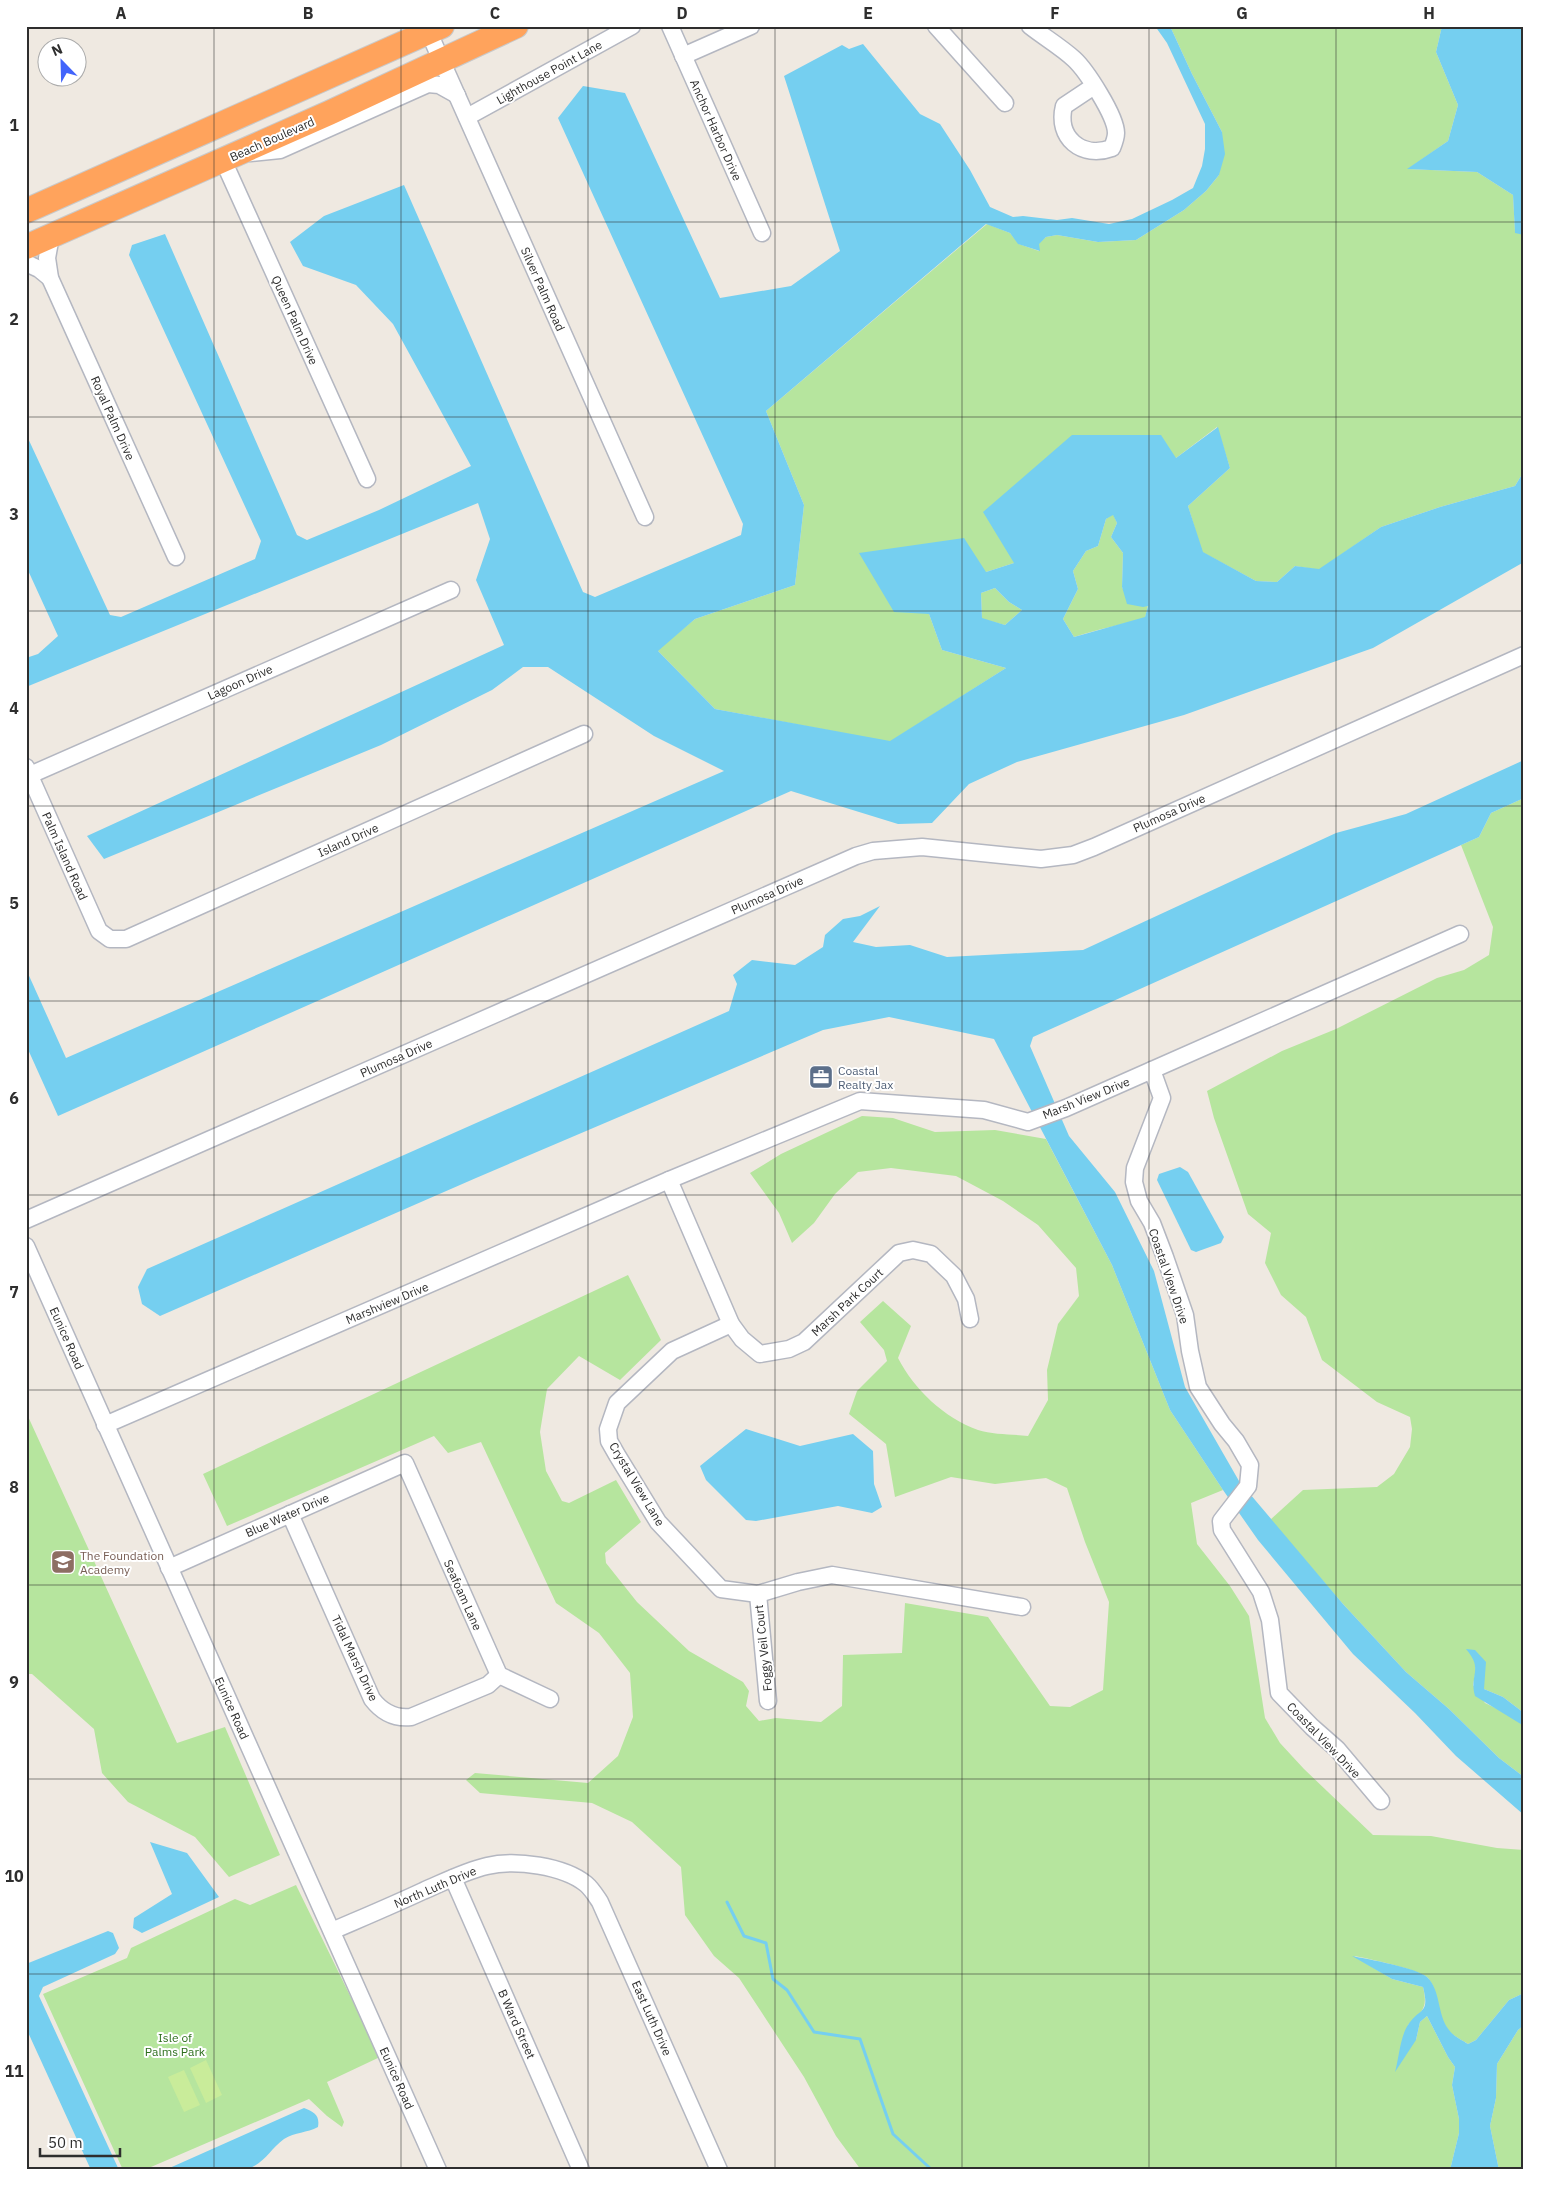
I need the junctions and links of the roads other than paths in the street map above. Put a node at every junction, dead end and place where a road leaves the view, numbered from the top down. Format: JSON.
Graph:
{"nodes":[{"id":1,"x":516,"y":26,"type":"edge"},
{"id":2,"x":632,"y":26,"type":"edge"},
{"id":3,"x":670,"y":26,"type":"edge"},
{"id":4,"x":751,"y":26,"type":"edge"},
{"id":5,"x":936,"y":26,"type":"edge"},
{"id":6,"x":1030,"y":26,"type":"edge"},
{"id":7,"x":432,"y":28,"type":"edge"},
{"id":8,"x":380,"y":55,"type":"junction"},
{"id":9,"x":683,"y":56,"type":"junction"},
{"id":10,"x":442,"y":61,"type":"junction"},
{"id":11,"x":1094,"y":86,"type":"dead end"},
{"id":12,"x":457,"y":96,"type":"junction"},
{"id":13,"x":1005,"y":103,"type":"dead end"},
{"id":14,"x":467,"y":117,"type":"junction"},
{"id":15,"x":181,"y":143,"type":"junction"},
{"id":16,"x":230,"y":157,"type":"junction"},
{"id":17,"x":26,"y":211,"type":"edge"},
{"id":18,"x":59,"y":232,"type":"junction"},
{"id":19,"x":762,"y":234,"type":"dead end"},
{"id":20,"x":26,"y":246,"type":"edge"},
{"id":21,"x":26,"y":263,"type":"edge"},
{"id":22,"x":50,"y":278,"type":"junction"},
{"id":23,"x":367,"y":479,"type":"dead end"},
{"id":24,"x":645,"y":517,"type":"dead end"},
{"id":25,"x":176,"y":557,"type":"dead end"},
{"id":26,"x":451,"y":590,"type":"dead end"},
{"id":27,"x":1524,"y":655,"type":"edge"},
{"id":28,"x":584,"y":734,"type":"dead end"},
{"id":29,"x":28,"y":771,"type":"edge"},
{"id":30,"x":1460,"y":934,"type":"dead end"},
{"id":31,"x":110,"y":939,"type":"joint"},
{"id":32,"x":1152,"y":1070,"type":"junction"},
{"id":33,"x":669,"y":1180,"type":"junction"},
{"id":34,"x":26,"y":1220,"type":"edge"},
{"id":35,"x":26,"y":1246,"type":"edge"},
{"id":36,"x":970,"y":1319,"type":"dead end"},
{"id":37,"x":731,"y":1324,"type":"junction"},
{"id":38,"x":105,"y":1425,"type":"junction"},
{"id":39,"x":405,"y":1463,"type":"joint"},
{"id":40,"x":290,"y":1514,"type":"junction"},
{"id":41,"x":168,"y":1568,"type":"junction"},
{"id":42,"x":758,"y":1594,"type":"junction"},
{"id":43,"x":1022,"y":1607,"type":"dead end"},
{"id":44,"x":498,"y":1675,"type":"junction"},
{"id":45,"x":550,"y":1699,"type":"dead end"},
{"id":46,"x":768,"y":1701,"type":"dead end"},
{"id":47,"x":1381,"y":1801,"type":"dead end"},
{"id":48,"x":572,"y":1875,"type":"joint"},
{"id":49,"x":452,"y":1878,"type":"junction"},
{"id":50,"x":332,"y":1931,"type":"junction"},
{"id":51,"x":438,"y":2170,"type":"edge"},
{"id":52,"x":582,"y":2170,"type":"edge"},
{"id":53,"x":720,"y":2170,"type":"edge"}],
"edges":[{"from":1,"to":10,"type":"highway","name":"Beach Boulevard"},
{"from":2,"to":14,"type":"street","name":"Lighthouse Point Lane"},
{"from":3,"to":9,"type":"street","name":"Anchor Harbor Drive"},
{"from":4,"to":9,"type":"street"},
{"from":5,"to":13,"type":"street"},
{"from":6,"to":11,"type":"street"},
{"from":7,"to":8,"type":"highway"},
{"from":7,"to":10,"type":"street","name":"Silver Palm Road"},
{"from":8,"to":15,"type":"highway"},
{"from":8,"to":16,"type":"highway"},
{"from":9,"to":19,"type":"street","name":"Anchor Harbor Drive"},
{"from":10,"to":12,"type":"street","name":"Silver Palm Road"},
{"from":10,"to":16,"type":"highway","name":"Beach Boulevard"},
{"from":12,"to":14,"type":"street","name":"Silver Palm Road"},
{"from":12,"to":16,"type":"street"},
{"from":14,"to":24,"type":"street","name":"Silver Palm Road"},
{"from":15,"to":17,"type":"highway"},
{"from":15,"to":18,"type":"highway"},
{"from":16,"to":18,"type":"highway","name":"Beach Boulevard"},
{"from":16,"to":23,"type":"street","name":"Queen Palm Drive"},
{"from":18,"to":20,"type":"highway","name":"Beach Boulevard"},
{"from":18,"to":22,"type":"street","name":"Royal Palm Drive"},
{"from":21,"to":22,"type":"street"},
{"from":22,"to":25,"type":"street","name":"Royal Palm Drive"},
{"from":26,"to":29,"type":"street","name":"Lagoon Drive"},
{"from":27,"to":34,"type":"street","name":"Plumosa Drive"},
{"from":28,"to":31,"type":"street","name":"Island Drive"},
{"from":29,"to":31,"type":"street","name":"Palm Island Road"},
{"from":30,"to":32,"type":"street","name":"Marsh View Drive"},
{"from":32,"to":33,"type":"street","name":"Marsh View Drive"},
{"from":32,"to":47,"type":"street","name":"Coastal View Drive"},
{"from":33,"to":37,"type":"street","name":"Marsh Park Court"},
{"from":33,"to":38,"type":"street","name":"Marshview Drive"},
{"from":35,"to":38,"type":"street","name":"Eunice Road"},
{"from":36,"to":37,"type":"street","name":"Marsh Park Court"},
{"from":37,"to":42,"type":"street","name":"Crystal View Lane"},
{"from":38,"to":41,"type":"street","name":"Eunice Road"},
{"from":39,"to":40,"type":"street","name":"Blue Water Drive"},
{"from":39,"to":44,"type":"street","name":"Seafoam Lane"},
{"from":40,"to":41,"type":"street","name":"Blue Water Drive"},
{"from":40,"to":44,"type":"street","name":"Tidal Marsh Drive"},
{"from":41,"to":50,"type":"street","name":"Eunice Road"},
{"from":42,"to":43,"type":"street","name":"Crystal View Lane"},
{"from":42,"to":46,"type":"street","name":"Foggy Veil Court"},
{"from":44,"to":45,"type":"street"},
{"from":48,"to":49,"type":"street","name":"North Luth Drive"},
{"from":48,"to":53,"type":"street","name":"East Luth Drive"},
{"from":49,"to":50,"type":"street","name":"North Luth Drive"},
{"from":49,"to":52,"type":"street","name":"B Ward Street"},
{"from":50,"to":51,"type":"street","name":"Eunice Road"}]}
